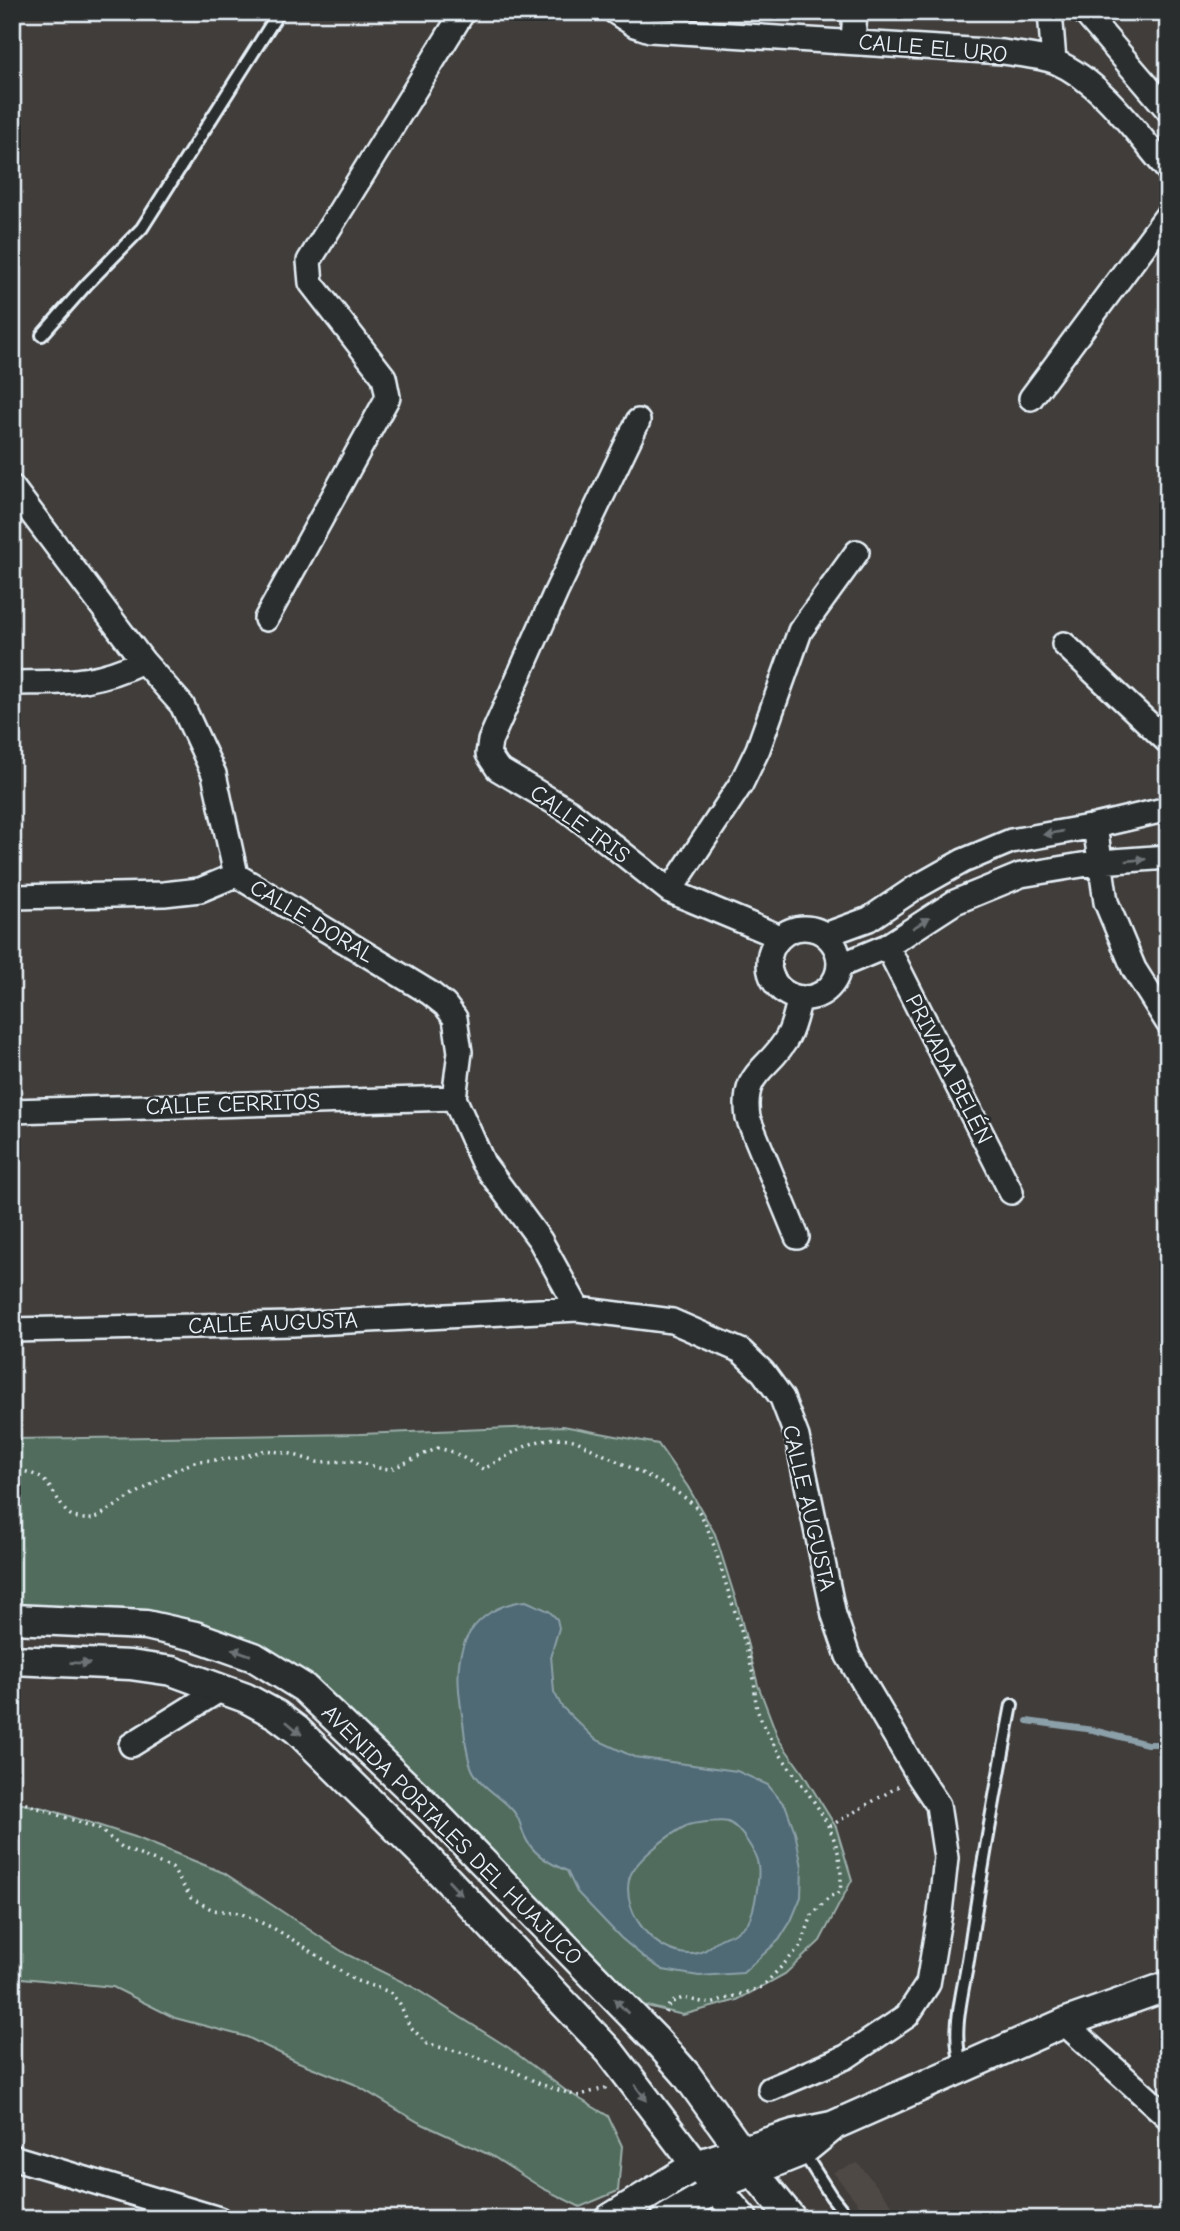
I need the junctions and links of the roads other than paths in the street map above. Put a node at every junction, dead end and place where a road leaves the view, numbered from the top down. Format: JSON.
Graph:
{"nodes":[{"id":1,"x":279,"y":12,"type":"edge"},
{"id":2,"x":463,"y":12,"type":"edge"},
{"id":3,"x":615,"y":12,"type":"edge"},
{"id":4,"x":855,"y":12,"type":"edge"},
{"id":5,"x":1050,"y":12,"type":"edge"},
{"id":6,"x":1084,"y":12,"type":"edge"},
{"id":7,"x":853,"y":41,"type":"junction"},
{"id":8,"x":1054,"y":61,"type":"junction"},
{"id":9,"x":1168,"y":110,"type":"edge"},
{"id":10,"x":1168,"y":170,"type":"edge"},
{"id":11,"x":1168,"y":214,"type":"edge"},
{"id":12,"x":41,"y":335,"type":"dead end"},
{"id":13,"x":1031,"y":398,"type":"dead end"},
{"id":14,"x":638,"y":421,"type":"dead end"},
{"id":15,"x":12,"y":487,"type":"edge"},
{"id":16,"x":857,"y":552,"type":"dead end"},
{"id":17,"x":266,"y":619,"type":"dead end"},
{"id":18,"x":1064,"y":644,"type":"dead end"},
{"id":19,"x":143,"y":661,"type":"junction"},
{"id":20,"x":12,"y":683,"type":"edge"},
{"id":21,"x":1168,"y":742,"type":"edge"},
{"id":22,"x":1168,"y":809,"type":"edge"},
{"id":23,"x":1095,"y":826,"type":"junction"},
{"id":24,"x":1168,"y":857,"type":"edge"},
{"id":25,"x":1100,"y":862,"type":"junction"},
{"id":26,"x":236,"y":875,"type":"junction"},
{"id":27,"x":670,"y":891,"type":"junction"},
{"id":28,"x":12,"y":897,"type":"edge"},
{"id":29,"x":825,"y":935,"type":"junction"},
{"id":30,"x":780,"y":937,"type":"junction"},
{"id":31,"x":887,"y":946,"type":"junction"},
{"id":32,"x":839,"y":966,"type":"junction"},
{"id":33,"x":800,"y":999,"type":"junction"},
{"id":34,"x":1168,"y":1023,"type":"edge"},
{"id":35,"x":454,"y":1098,"type":"junction"},
{"id":36,"x":12,"y":1111,"type":"edge"},
{"id":37,"x":1011,"y":1192,"type":"dead end"},
{"id":38,"x":797,"y":1237,"type":"dead end"},
{"id":39,"x":578,"y":1310,"type":"junction"},
{"id":40,"x":12,"y":1330,"type":"edge"},
{"id":41,"x":12,"y":1619,"type":"edge"},
{"id":42,"x":12,"y":1660,"type":"edge"},
{"id":43,"x":220,"y":1689,"type":"junction"},
{"id":44,"x":1012,"y":1705,"type":"dead end"},
{"id":45,"x":131,"y":1745,"type":"dead end"},
{"id":46,"x":1168,"y":1986,"type":"edge"},
{"id":47,"x":1063,"y":2023,"type":"junction"},
{"id":48,"x":652,"y":2038,"type":"junction"},
{"id":49,"x":621,"y":2066,"type":"junction"},
{"id":50,"x":963,"y":2068,"type":"junction"},
{"id":51,"x":770,"y":2089,"type":"dead end"},
{"id":52,"x":1168,"y":2117,"type":"edge"},
{"id":53,"x":798,"y":2143,"type":"junction"},
{"id":54,"x":13,"y":2157,"type":"edge"},
{"id":55,"x":747,"y":2161,"type":"junction"},
{"id":56,"x":696,"y":2165,"type":"junction"},
{"id":57,"x":12,"y":2166,"type":"edge"},
{"id":58,"x":717,"y":2188,"type":"junction"},
{"id":59,"x":219,"y":2219,"type":"edge"},
{"id":60,"x":609,"y":2219,"type":"edge"},
{"id":61,"x":666,"y":2219,"type":"edge"},
{"id":62,"x":743,"y":2219,"type":"edge"},
{"id":63,"x":792,"y":2219,"type":"edge"},
{"id":64,"x":849,"y":2219,"type":"edge"}],
"edges":[{"from":1,"to":12,"type":"lane"},
{"from":2,"to":17,"type":"street"},
{"from":3,"to":7,"type":"street","name":"CALLE EL URO"},
{"from":4,"to":7,"type":"street"},
{"from":5,"to":8,"type":"street"},
{"from":6,"to":9,"type":"street"},
{"from":7,"to":8,"type":"street","name":"CALLE EL URO"},
{"from":8,"to":10,"type":"street","name":"CALLE EL URO"},
{"from":11,"to":13,"type":"street"},
{"from":14,"to":27,"type":"street","name":"CALLE IRIS"},
{"from":15,"to":19,"type":"street","name":"CALLE DORAL"},
{"from":16,"to":27,"type":"street"},
{"from":18,"to":21,"type":"street"},
{"from":19,"to":20,"type":"street"},
{"from":19,"to":26,"type":"street","name":"CALLE DORAL"},
{"from":22,"to":23,"type":"street"},
{"from":23,"to":25,"type":"street"},
{"from":23,"to":29,"type":"street","one_way":true},
{"from":25,"to":24,"type":"street","one_way":true},
{"from":31,"to":25,"type":"street","one_way":true},
{"from":25,"to":34,"type":"street"},
{"from":26,"to":28,"type":"street"},
{"from":26,"to":35,"type":"street","name":"CALLE DORAL"},
{"from":27,"to":30,"type":"street","name":"CALLE IRIS"},
{"from":29,"to":30,"type":"street"},
{"from":29,"to":32,"type":"street"},
{"from":30,"to":33,"type":"street"},
{"from":31,"to":32,"type":"street"},
{"from":31,"to":37,"type":"street","name":"PRIVADA BELÉN"},
{"from":32,"to":33,"type":"street"},
{"from":33,"to":38,"type":"street"},
{"from":35,"to":36,"type":"street","name":"CALLE CERRITOS"},
{"from":35,"to":39,"type":"street"},
{"from":39,"to":40,"type":"street","name":"CALLE AUGUSTA"},
{"from":39,"to":51,"type":"street","name":"CALLE AUGUSTA"},
{"from":48,"to":41,"type":"street","name":"AVENIDA PORTALES DEL HUAJUCO","one_way":true},
{"from":42,"to":43,"type":"street","name":"AVENIDA PORTALES DEL HUAJUCO","one_way":true},
{"from":43,"to":45,"type":"street"},
{"from":43,"to":49,"type":"street","name":"AVENIDA PORTALES DEL HUAJUCO","one_way":true},
{"from":44,"to":50,"type":"lane"},
{"from":46,"to":47,"type":"street"},
{"from":47,"to":50,"type":"street"},
{"from":47,"to":52,"type":"street"},
{"from":48,"to":49,"type":"street"},
{"from":48,"to":55,"type":"street","name":"AVENIDA PORTALES DEL HUAJUCO"},
{"from":49,"to":56,"type":"street","name":"AVENIDA PORTALES DEL HUAJUCO","one_way":true},
{"from":50,"to":53,"type":"street"},
{"from":53,"to":55,"type":"street"},
{"from":53,"to":64,"type":"lane"},
{"from":54,"to":57,"type":"street"},
{"from":54,"to":59,"type":"street"},
{"from":55,"to":56,"type":"street"},
{"from":55,"to":58,"type":"street"},
{"from":55,"to":63,"type":"street","name":"AVENIDA PORTALES DEL HUAJUCO"},
{"from":56,"to":58,"type":"street","name":"AVENIDA PORTALES DEL HUAJUCO"},
{"from":56,"to":60,"type":"street"},
{"from":58,"to":61,"type":"street"},
{"from":58,"to":62,"type":"street","name":"AVENIDA PORTALES DEL HUAJUCO"}]}
